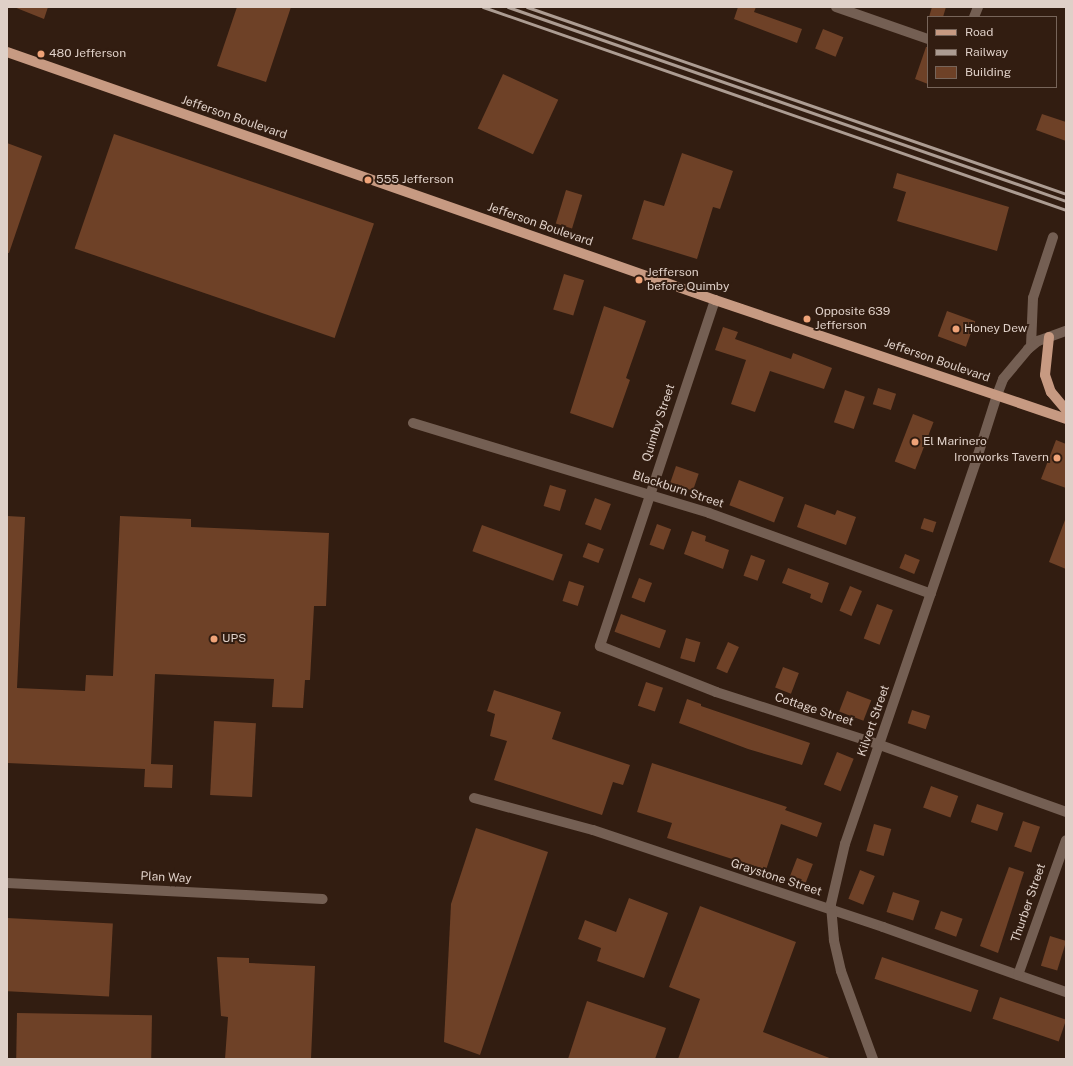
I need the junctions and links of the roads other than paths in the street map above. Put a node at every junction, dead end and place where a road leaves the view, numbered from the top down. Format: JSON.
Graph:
{"nodes":[{"id":1,"x":836,"y":7,"type":"edge"},
{"id":2,"x":927,"y":40,"type":"edge"},
{"id":3,"x":7,"y":52,"type":"edge"},
{"id":4,"x":1053,"y":237,"type":"dead end"},
{"id":5,"x":715,"y":300,"type":"junction"},
{"id":6,"x":1066,"y":330,"type":"edge"},
{"id":7,"x":1049,"y":336,"type":"junction"},
{"id":8,"x":1031,"y":346,"type":"junction"},
{"id":9,"x":997,"y":395,"type":"junction"},
{"id":10,"x":1066,"y":410,"type":"edge"},
{"id":11,"x":1066,"y":419,"type":"edge"},
{"id":12,"x":413,"y":423,"type":"dead end"},
{"id":13,"x":649,"y":493,"type":"junction"},
{"id":14,"x":931,"y":594,"type":"junction"},
{"id":15,"x":600,"y":646,"type":"joint"},
{"id":16,"x":880,"y":745,"type":"junction"},
{"id":17,"x":474,"y":798,"type":"dead end"},
{"id":18,"x":1066,"y":812,"type":"edge"},
{"id":19,"x":1066,"y":840,"type":"edge"},
{"id":20,"x":7,"y":883,"type":"edge"},
{"id":21,"x":323,"y":899,"type":"dead end"},
{"id":22,"x":832,"y":910,"type":"junction"},
{"id":23,"x":1018,"y":975,"type":"junction"},
{"id":24,"x":1066,"y":992,"type":"edge"},
{"id":25,"x":873,"y":1059,"type":"edge"}],
"edges":[{"from":1,"to":2,"type":"street"},
{"from":3,"to":5,"type":"main road","name":"Jefferson Boulevard"},
{"from":4,"to":8,"type":"street"},
{"from":5,"to":9,"type":"main road","name":"Jefferson Boulevard"},
{"from":5,"to":13,"type":"street","name":"Quimby Street"},
{"from":6,"to":7,"type":"street"},
{"from":7,"to":8,"type":"street"},
{"from":7,"to":10,"type":"main road"},
{"from":8,"to":9,"type":"street","name":"Kilvert Street"},
{"from":9,"to":11,"type":"main road","name":"Jefferson Boulevard"},
{"from":9,"to":14,"type":"street","name":"Kilvert Street"},
{"from":12,"to":13,"type":"street","name":"Blackburn Street"},
{"from":13,"to":14,"type":"street","name":"Blackburn Street"},
{"from":13,"to":15,"type":"street","name":"Quimby Street"},
{"from":14,"to":16,"type":"street","name":"Kilvert Street"},
{"from":15,"to":16,"type":"street","name":"Cottage Street"},
{"from":16,"to":18,"type":"street","name":"Cottage Street"},
{"from":16,"to":22,"type":"street","name":"Kilvert Street"},
{"from":17,"to":22,"type":"street","name":"Graystone Street"},
{"from":19,"to":23,"type":"street","name":"Thurber Street"},
{"from":20,"to":21,"type":"street","name":"Plan Way"},
{"from":22,"to":23,"type":"street","name":"Graystone Street"},
{"from":22,"to":25,"type":"street","name":"Kilvert Street"},
{"from":23,"to":24,"type":"street","name":"Graystone Street"}]}
